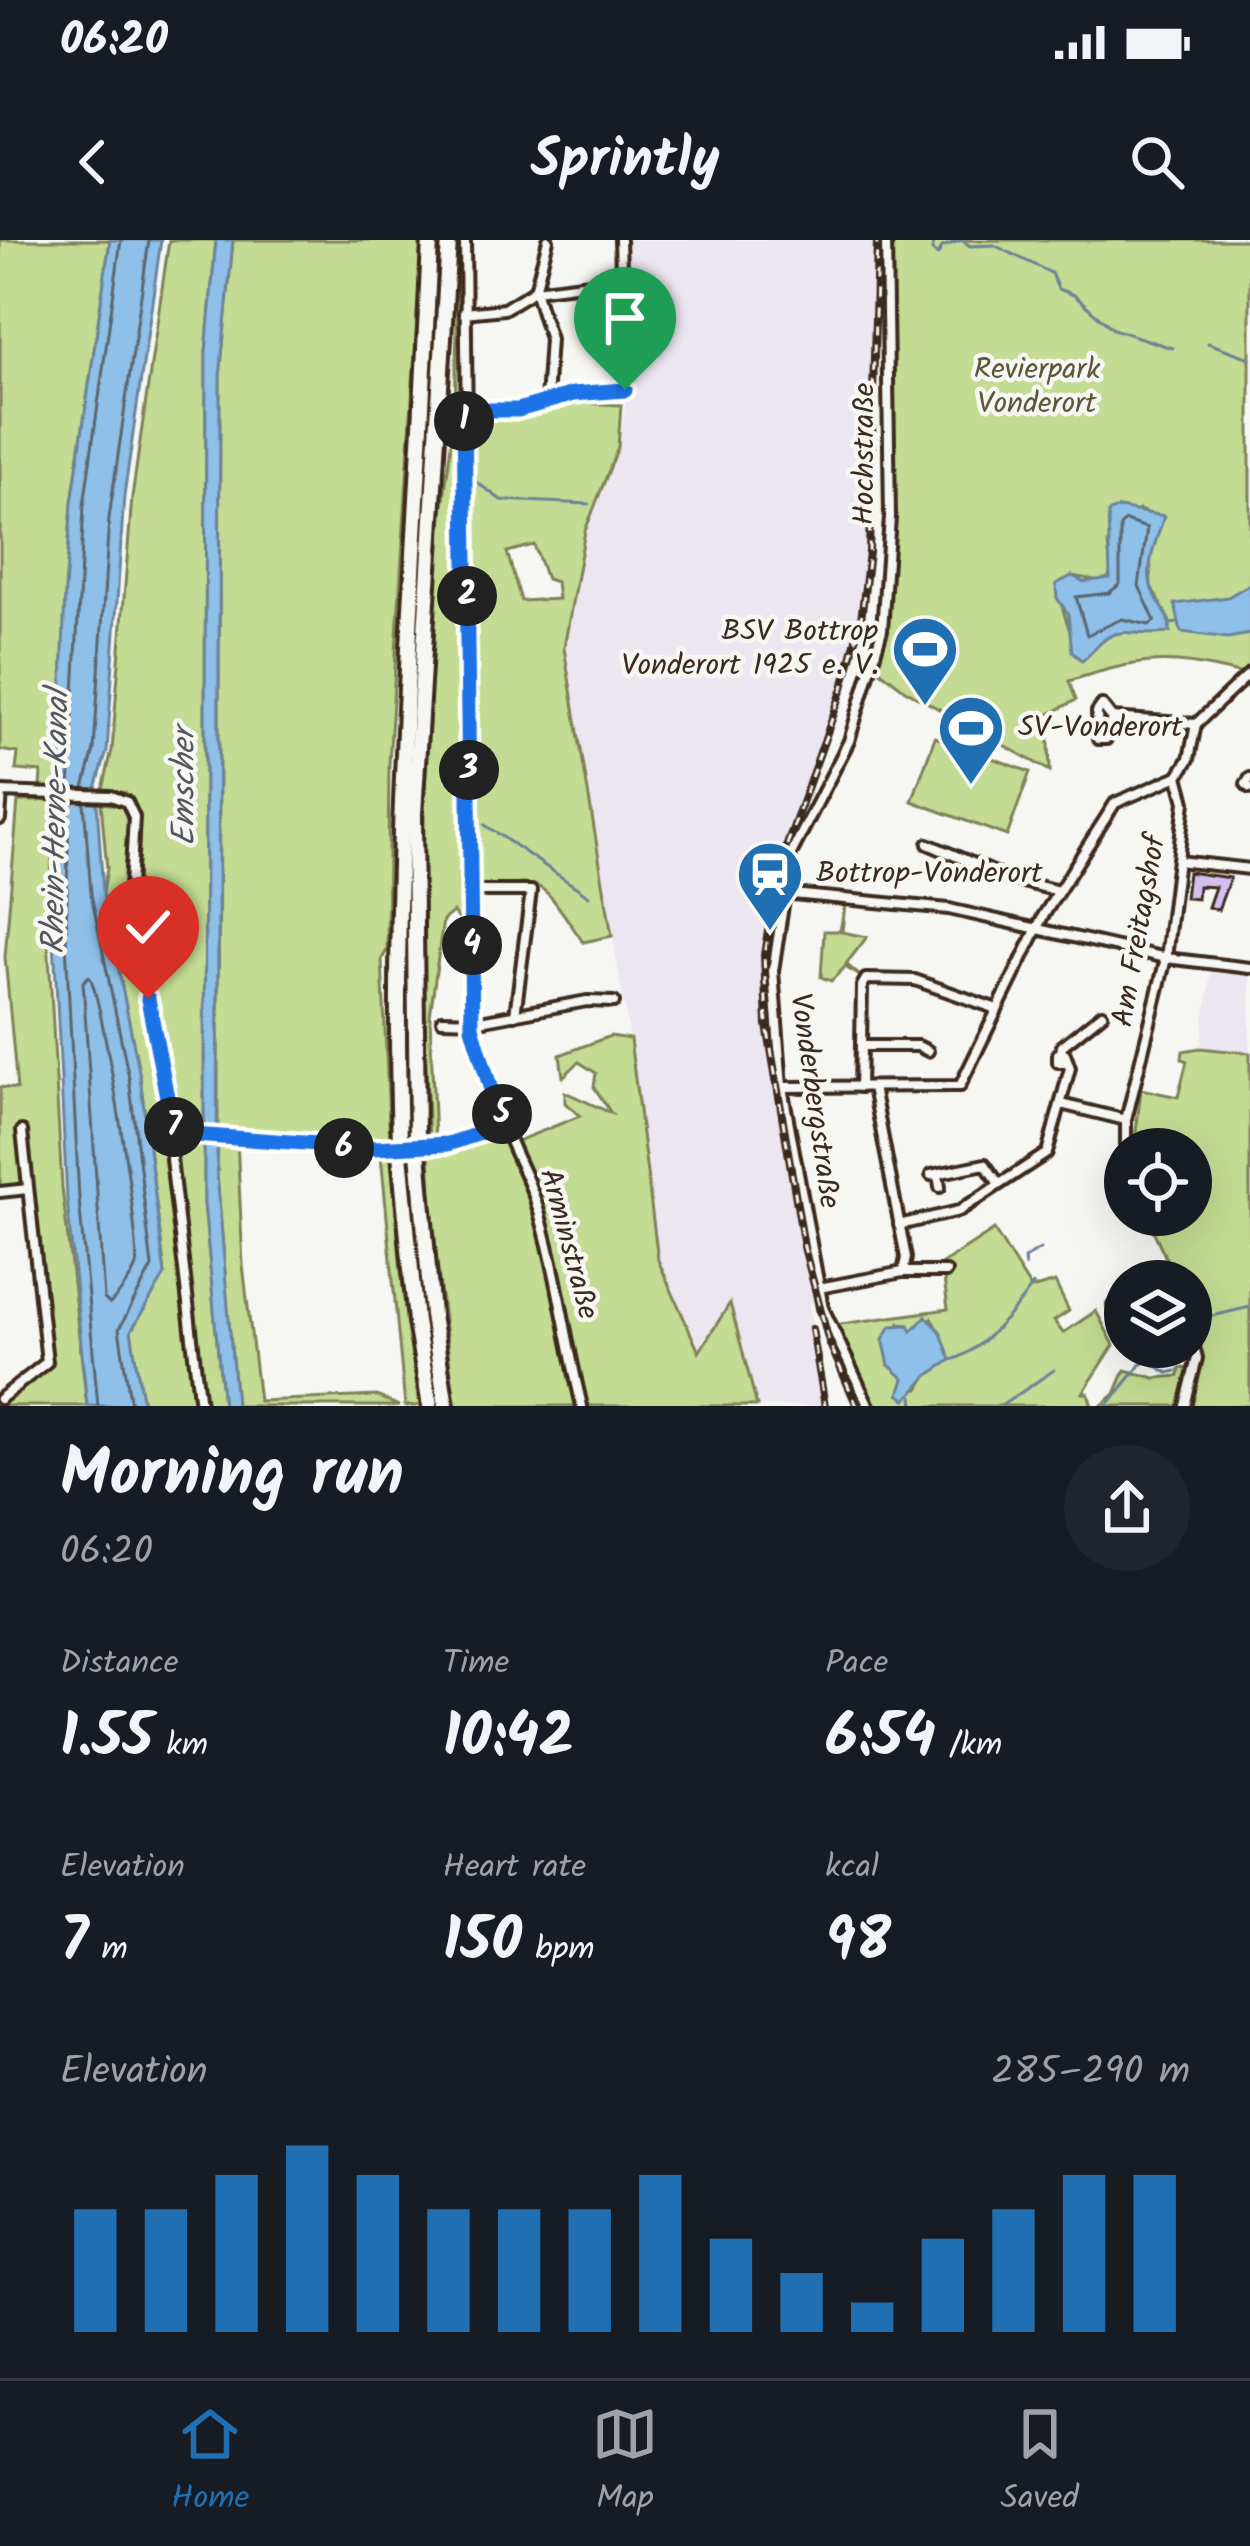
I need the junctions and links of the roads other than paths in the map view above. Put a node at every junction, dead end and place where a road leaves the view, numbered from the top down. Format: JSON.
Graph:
{"nodes":[{"id":1,"x":430,"y":240,"type":"edge"},
{"id":2,"x":449,"y":240,"type":"edge"},
{"id":3,"x":465,"y":240,"type":"edge"},
{"id":4,"x":548,"y":240,"type":"edge"},
{"id":5,"x":620,"y":240,"type":"edge"},
{"id":6,"x":886,"y":240,"type":"edge"},
{"id":7,"x":622,"y":279,"type":"junction"},
{"id":8,"x":535,"y":290,"type":"junction"},
{"id":9,"x":464,"y":313,"type":"junction"},
{"id":10,"x":547,"y":401,"type":"junction"},
{"id":11,"x":464,"y":410,"type":"junction"},
{"id":12,"x":873,"y":666,"type":"joint"},
{"id":13,"x":1250,"y":673,"type":"edge"},
{"id":14,"x":1112,"y":718,"type":"dead end"},
{"id":15,"x":1196,"y":724,"type":"junction"},
{"id":16,"x":1178,"y":776,"type":"junction"},
{"id":17,"x":1250,"y":778,"type":"edge"},
{"id":18,"x":1250,"y":788,"type":"edge"},
{"id":19,"x":1,"y":792,"type":"edge"},
{"id":20,"x":0,"y":819,"type":"edge"},
{"id":21,"x":928,"y":844,"type":"dead end"},
{"id":22,"x":1178,"y":860,"type":"junction"},
{"id":23,"x":1250,"y":869,"type":"edge"},
{"id":24,"x":471,"y":891,"type":"junction"},
{"id":25,"x":1058,"y":891,"type":"junction"},
{"id":26,"x":782,"y":893,"type":"junction"},
{"id":27,"x":1035,"y":930,"type":"junction"},
{"id":28,"x":1166,"y":958,"type":"junction"},
{"id":29,"x":1250,"y":968,"type":"edge"},
{"id":30,"x":614,"y":1002,"type":"dead end"},
{"id":31,"x":997,"y":1009,"type":"junction"},
{"id":32,"x":1102,"y":1014,"type":"dead end"},
{"id":33,"x":515,"y":1015,"type":"junction"},
{"id":34,"x":442,"y":1020,"type":"dead end"},
{"id":35,"x":473,"y":1022,"type":"junction"},
{"id":36,"x":861,"y":1046,"type":"junction"},
{"id":37,"x":928,"y":1051,"type":"dead end"},
{"id":38,"x":782,"y":1087,"type":"junction"},
{"id":39,"x":860,"y":1087,"type":"junction"},
{"id":40,"x":873,"y":1087,"type":"junction"},
{"id":41,"x":1061,"y":1104,"type":"junction"},
{"id":42,"x":1126,"y":1120,"type":"junction"},
{"id":43,"x":502,"y":1126,"type":"junction"},
{"id":44,"x":1126,"y":1128,"type":"edge"},
{"id":45,"x":22,"y":1131,"type":"dead end"},
{"id":46,"x":178,"y":1132,"type":"junction"},
{"id":47,"x":999,"y":1184,"type":"junction"},
{"id":48,"x":940,"y":1187,"type":"dead end"},
{"id":49,"x":28,"y":1189,"type":"junction"},
{"id":50,"x":0,"y":1192,"type":"edge"},
{"id":51,"x":899,"y":1225,"type":"junction"},
{"id":52,"x":903,"y":1272,"type":"junction"},
{"id":53,"x":946,"y":1272,"type":"dead end"},
{"id":54,"x":819,"y":1288,"type":"junction"},
{"id":55,"x":1194,"y":1368,"type":"edge"},
{"id":56,"x":0,"y":1399,"type":"edge"},
{"id":57,"x":200,"y":1406,"type":"edge"},
{"id":58,"x":430,"y":1406,"type":"edge"},
{"id":59,"x":446,"y":1406,"type":"edge"},
{"id":60,"x":582,"y":1406,"type":"edge"},
{"id":61,"x":868,"y":1406,"type":"edge"},
{"id":62,"x":1185,"y":1406,"type":"edge"}],
"edges":[{"from":1,"to":58,"type":"highway"},
{"from":2,"to":59,"type":"highway"},
{"from":3,"to":9,"type":"street","name":"Arminstraße"},
{"from":4,"to":8,"type":"street"},
{"from":5,"to":7,"type":"street"},
{"from":6,"to":12,"type":"street","name":"Hochstraße"},
{"from":7,"to":8,"type":"street"},
{"from":7,"to":10,"type":"street"},
{"from":8,"to":9,"type":"street"},
{"from":8,"to":10,"type":"street"},
{"from":9,"to":11,"type":"street","name":"Arminstraße"},
{"from":10,"to":11,"type":"street"},
{"from":11,"to":24,"type":"street","name":"Arminstraße"},
{"from":12,"to":26,"type":"street","name":"Vonderbergstraße"},
{"from":13,"to":15,"type":"street"},
{"from":14,"to":15,"type":"street"},
{"from":15,"to":16,"type":"street","name":"Am Freitagshof"},
{"from":16,"to":22,"type":"street","name":"Am Freitagshof"},
{"from":16,"to":25,"type":"street"},
{"from":17,"to":18,"type":"street"},
{"from":19,"to":20,"type":"street"},
{"from":19,"to":46,"type":"street"},
{"from":21,"to":25,"type":"street"},
{"from":22,"to":23,"type":"street"},
{"from":22,"to":28,"type":"street","name":"Am Freitagshof"},
{"from":24,"to":33,"type":"street"},
{"from":24,"to":35,"type":"street","name":"Arminstraße"},
{"from":25,"to":27,"type":"street"},
{"from":26,"to":27,"type":"street"},
{"from":26,"to":38,"type":"street","name":"Vonderbergstraße"},
{"from":27,"to":28,"type":"street"},
{"from":27,"to":31,"type":"street"},
{"from":28,"to":29,"type":"street"},
{"from":28,"to":42,"type":"street","name":"Am Freitagshof"},
{"from":30,"to":33,"type":"street"},
{"from":31,"to":36,"type":"street"},
{"from":31,"to":40,"type":"street"},
{"from":32,"to":41,"type":"street"},
{"from":33,"to":35,"type":"street"},
{"from":34,"to":35,"type":"street"},
{"from":35,"to":43,"type":"street","name":"Arminstraße"},
{"from":36,"to":37,"type":"street"},
{"from":36,"to":39,"type":"street"},
{"from":38,"to":39,"type":"street"},
{"from":38,"to":54,"type":"street","name":"Vonderbergstraße"},
{"from":39,"to":40,"type":"street"},
{"from":40,"to":51,"type":"street"},
{"from":41,"to":42,"type":"street"},
{"from":41,"to":47,"type":"street"},
{"from":42,"to":44,"type":"street","name":"Am Freitagshof"},
{"from":43,"to":46,"type":"street"},
{"from":43,"to":60,"type":"street","name":"Arminstraße"},
{"from":45,"to":49,"type":"street"},
{"from":46,"to":57,"type":"street"},
{"from":47,"to":48,"type":"street"},
{"from":47,"to":51,"type":"street"},
{"from":49,"to":50,"type":"street"},
{"from":49,"to":56,"type":"street"},
{"from":51,"to":52,"type":"street"},
{"from":52,"to":53,"type":"street"},
{"from":52,"to":54,"type":"street"},
{"from":54,"to":61,"type":"street","name":"Vonderbergstraße"},
{"from":55,"to":62,"type":"street"}]}
